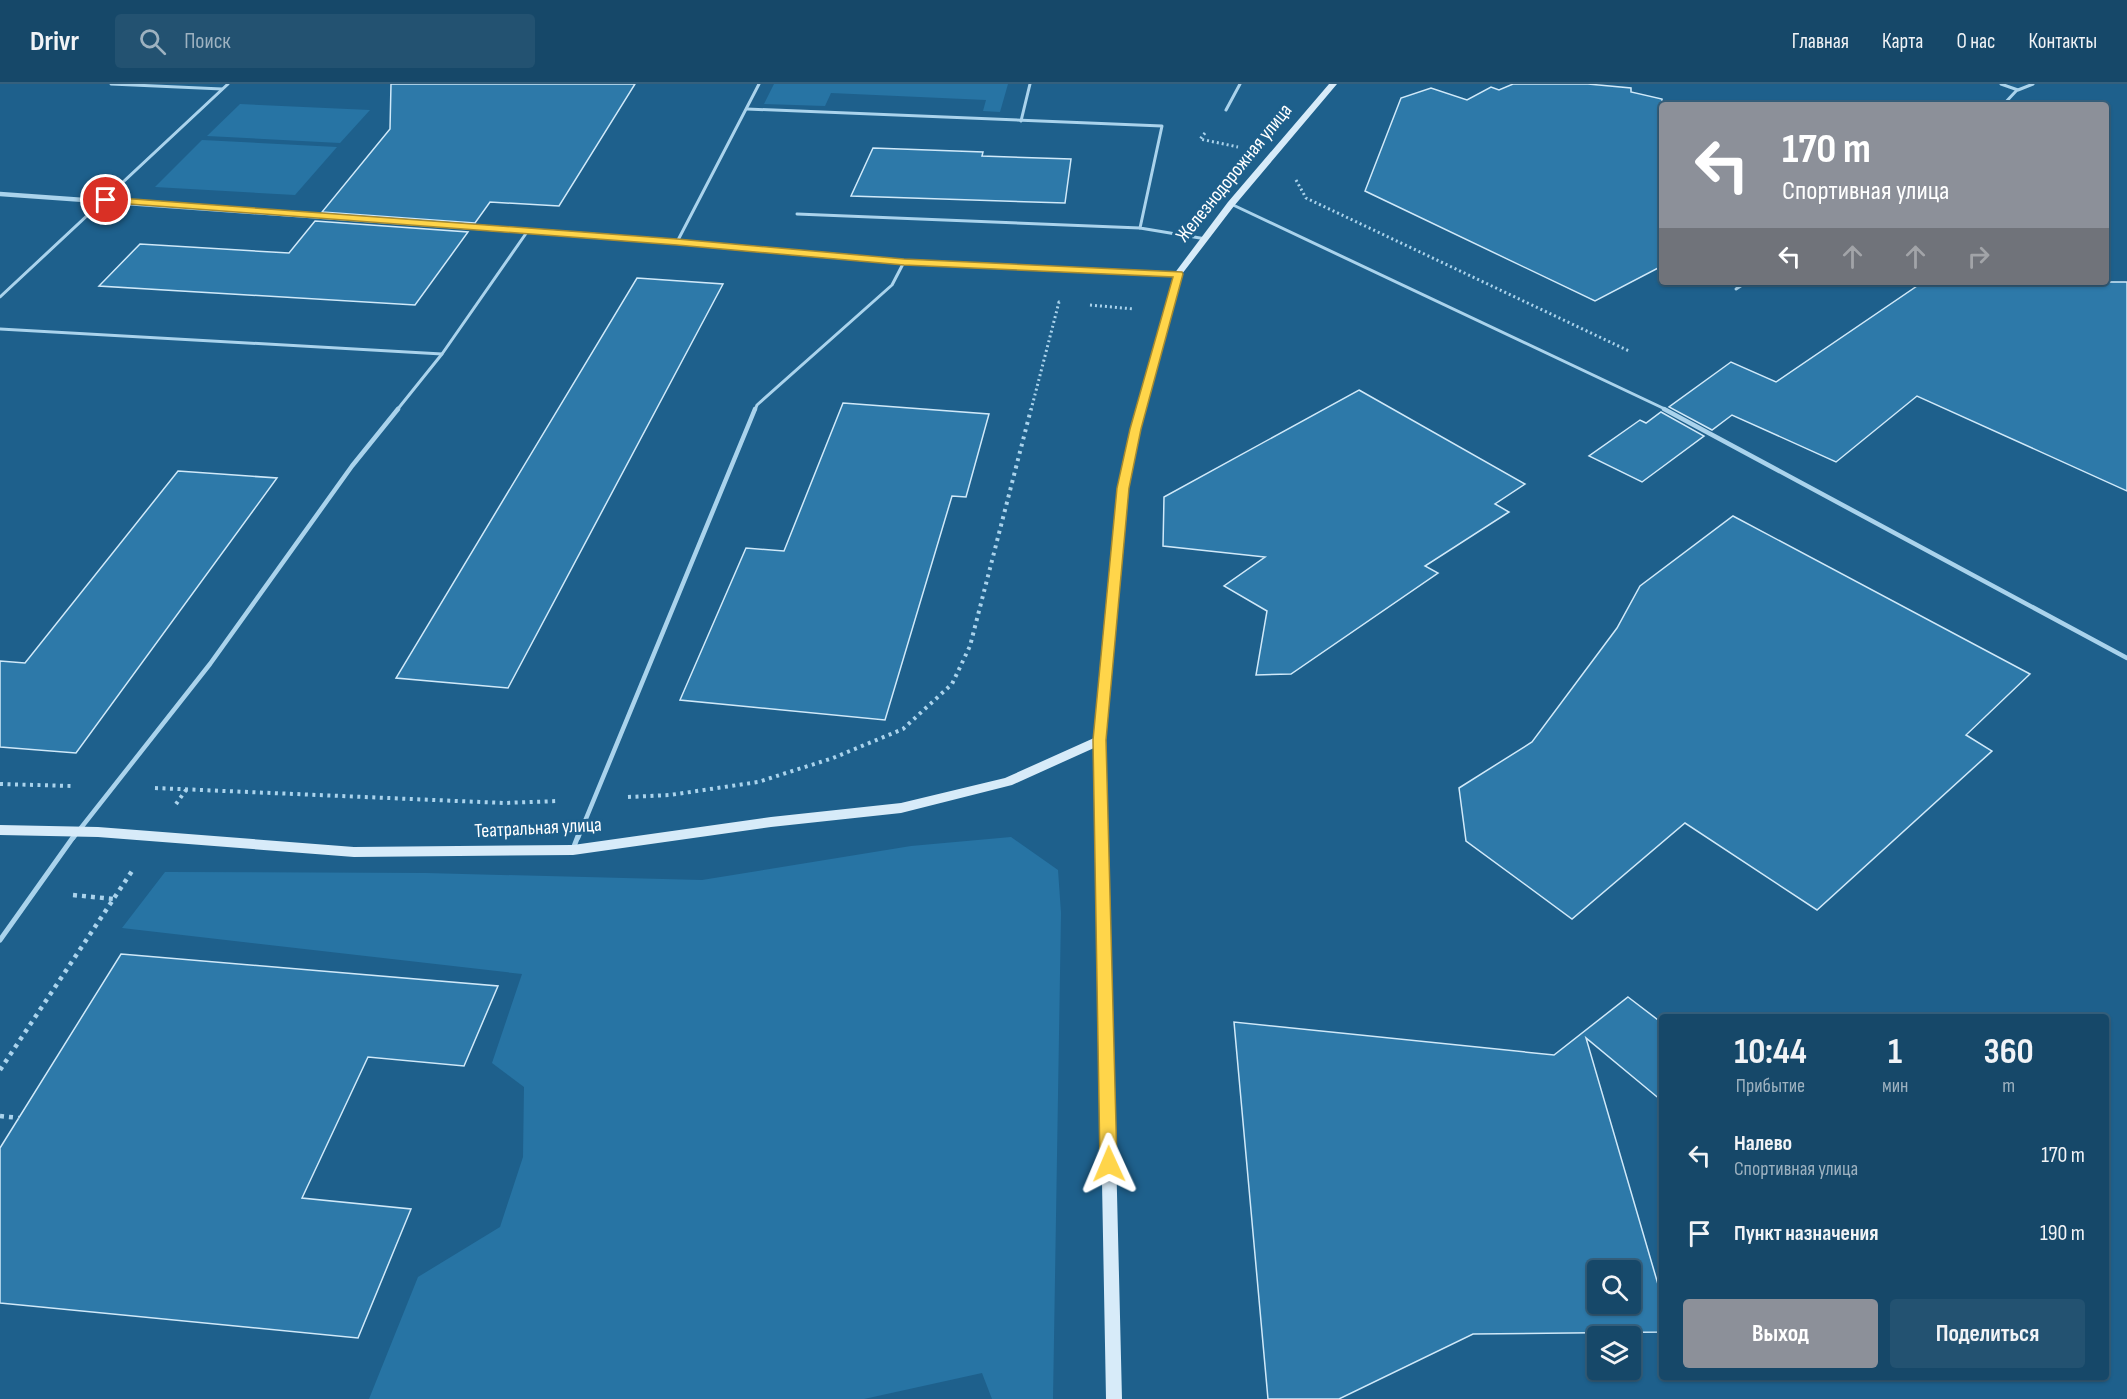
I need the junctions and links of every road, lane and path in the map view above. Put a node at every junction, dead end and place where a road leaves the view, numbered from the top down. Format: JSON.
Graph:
{"nodes":[{"id":1,"x":111,"y":84,"type":"edge"},
{"id":2,"x":228,"y":84,"type":"edge"},
{"id":3,"x":759,"y":84,"type":"edge"},
{"id":4,"x":1030,"y":84,"type":"edge"},
{"id":5,"x":1240,"y":84,"type":"edge"},
{"id":6,"x":1333,"y":84,"type":"edge"},
{"id":7,"x":2001,"y":84,"type":"edge"},
{"id":8,"x":2033,"y":84,"type":"edge"},
{"id":9,"x":222,"y":89,"type":"junction"},
{"id":10,"x":2018,"y":90,"type":"junction"},
{"id":11,"x":2006,"y":102,"type":"edge"},
{"id":12,"x":747,"y":109,"type":"junction"},
{"id":13,"x":1226,"y":110,"type":"dead end"},
{"id":14,"x":1021,"y":121,"type":"junction"},
{"id":15,"x":1295,"y":178,"type":"dead end"},
{"id":16,"x":0,"y":194,"type":"edge"},
{"id":17,"x":106,"y":200,"type":"junction"},
{"id":18,"x":1231,"y":204,"type":"junction"},
{"id":19,"x":797,"y":214,"type":"dead end"},
{"id":20,"x":1140,"y":228,"type":"junction"},
{"id":21,"x":527,"y":232,"type":"junction"},
{"id":22,"x":1206,"y":239,"type":"junction"},
{"id":23,"x":677,"y":242,"type":"junction"},
{"id":24,"x":904,"y":262,"type":"junction"},
{"id":25,"x":1178,"y":274,"type":"junction"},
{"id":26,"x":1742,"y":285,"type":"edge"},
{"id":27,"x":1736,"y":289,"type":"dead end"},
{"id":28,"x":0,"y":297,"type":"edge"},
{"id":29,"x":0,"y":329,"type":"edge"},
{"id":30,"x":1629,"y":351,"type":"dead end"},
{"id":31,"x":442,"y":354,"type":"junction"},
{"id":32,"x":2127,"y":658,"type":"edge"},
{"id":33,"x":1100,"y":740,"type":"junction"},
{"id":34,"x":0,"y":830,"type":"edge"},
{"id":35,"x":78,"y":831,"type":"junction"},
{"id":36,"x":573,"y":850,"type":"junction"},
{"id":37,"x":114,"y":899,"type":"dead end"},
{"id":38,"x":0,"y":940,"type":"edge"},
{"id":39,"x":0,"y":1070,"type":"edge"},
{"id":40,"x":0,"y":1116,"type":"edge"},
{"id":41,"x":19,"y":1118,"type":"dead end"},
{"id":42,"x":1114,"y":1399,"type":"edge"}],
"edges":[{"from":1,"to":9,"type":"lane"},
{"from":2,"to":9,"type":"lane"},
{"from":3,"to":12,"type":"lane"},
{"from":4,"to":14,"type":"lane"},
{"from":5,"to":13,"type":"lane"},
{"from":6,"to":18,"type":"main road","name":"Железнодорожная улица"},
{"from":7,"to":10,"type":"lane"},
{"from":8,"to":10,"type":"lane"},
{"from":9,"to":17,"type":"lane"},
{"from":10,"to":11,"type":"lane"},
{"from":12,"to":14,"type":"lane"},
{"from":12,"to":23,"type":"lane"},
{"from":14,"to":20,"type":"lane"},
{"from":15,"to":30,"type":"path"},
{"from":16,"to":17,"type":"street"},
{"from":17,"to":21,"type":"street"},
{"from":17,"to":28,"type":"lane"},
{"from":18,"to":22,"type":"main road","name":"Железнодорожная улица"},
{"from":18,"to":32,"type":"lane"},
{"from":19,"to":20,"type":"lane"},
{"from":20,"to":22,"type":"lane"},
{"from":21,"to":23,"type":"street"},
{"from":21,"to":31,"type":"lane"},
{"from":22,"to":25,"type":"main road","name":"Железнодорожная улица"},
{"from":23,"to":24,"type":"street"},
{"from":24,"to":25,"type":"street"},
{"from":24,"to":36,"type":"lane"},
{"from":25,"to":33,"type":"main road","name":"Железнодорожная улица"},
{"from":26,"to":27,"type":"lane"},
{"from":29,"to":31,"type":"lane"},
{"from":31,"to":35,"type":"lane"},
{"from":33,"to":36,"type":"main road","name":"Театральная улица"},
{"from":33,"to":42,"type":"main road","name":"Железнодорожная улица"},
{"from":34,"to":35,"type":"main road","name":"Театральная улица"},
{"from":35,"to":36,"type":"main road","name":"Театральная улица"},
{"from":35,"to":38,"type":"lane"},
{"from":37,"to":39,"type":"path"},
{"from":40,"to":41,"type":"path"}]}
